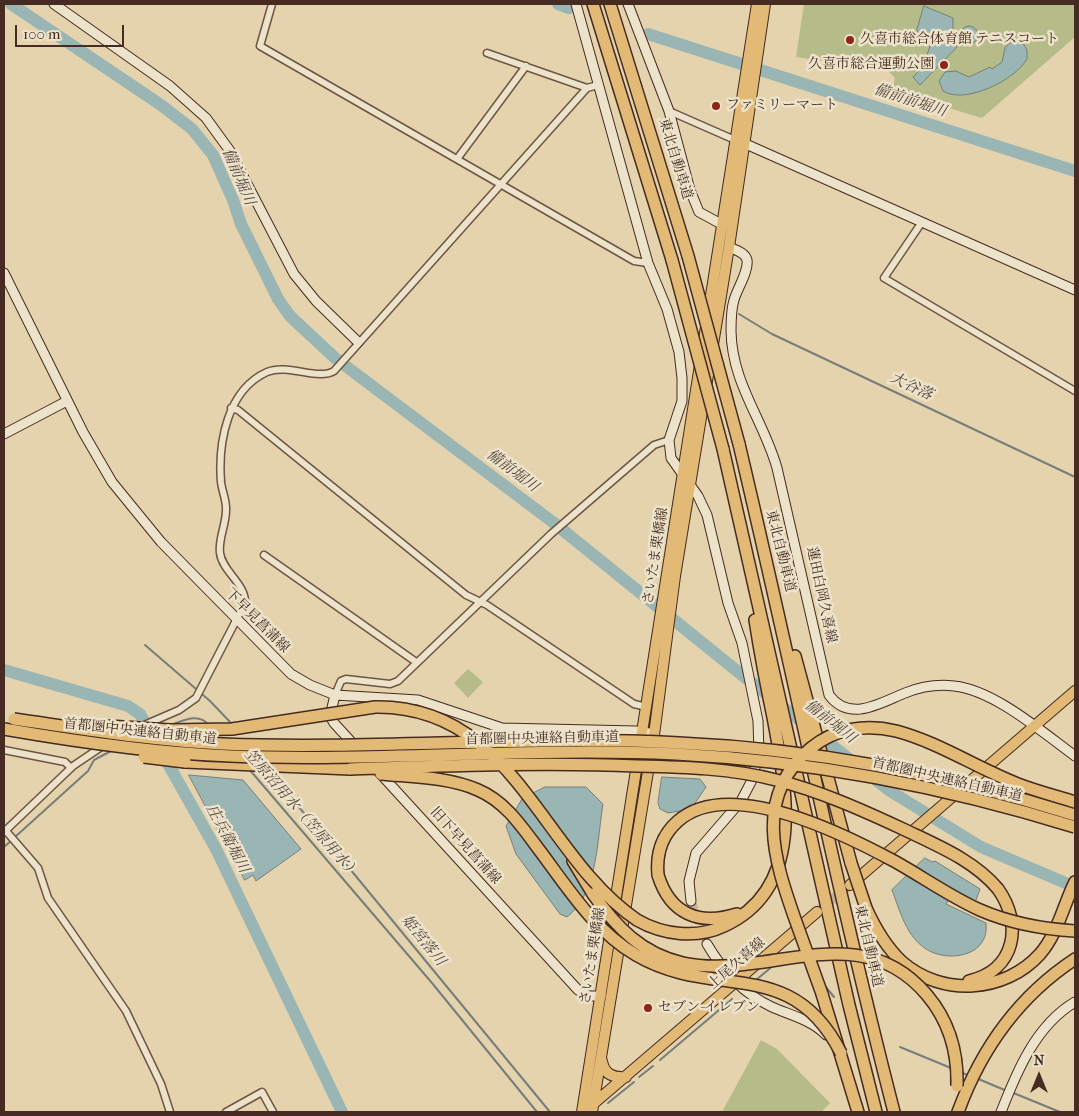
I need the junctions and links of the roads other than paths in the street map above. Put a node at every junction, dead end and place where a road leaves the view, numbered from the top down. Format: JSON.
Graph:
{"nodes":[{"id":1,"x":54,"y":4,"type":"edge"},
{"id":2,"x":272,"y":4,"type":"edge"},
{"id":3,"x":576,"y":4,"type":"edge"},
{"id":4,"x":593,"y":4,"type":"edge"},
{"id":5,"x":610,"y":4,"type":"edge"},
{"id":6,"x":628,"y":4,"type":"edge"},
{"id":7,"x":757,"y":4,"type":"edge"},
{"id":8,"x":765,"y":4,"type":"edge"},
{"id":9,"x":487,"y":53,"type":"dead end"},
{"id":10,"x":752,"y":57,"type":"junction"},
{"id":11,"x":526,"y":66,"type":"junction"},
{"id":12,"x":598,"y":85,"type":"junction"},
{"id":13,"x":587,"y":88,"type":"junction"},
{"id":14,"x":668,"y":111,"type":"junction"},
{"id":15,"x":739,"y":142,"type":"junction"},
{"id":16,"x":457,"y":159,"type":"junction"},
{"id":17,"x":500,"y":184,"type":"junction"},
{"id":18,"x":922,"y":222,"type":"junction"},
{"id":19,"x":723,"y":225,"type":"junction"},
{"id":20,"x":729,"y":247,"type":"junction"},
{"id":21,"x":648,"y":263,"type":"junction"},
{"id":22,"x":4,"y":273,"type":"edge"},
{"id":23,"x":1075,"y":290,"type":"edge"},
{"id":24,"x":356,"y":345,"type":"junction"},
{"id":25,"x":1075,"y":390,"type":"edge"},
{"id":26,"x":67,"y":401,"type":"junction"},
{"id":27,"x":231,"y":408,"type":"junction"},
{"id":28,"x":4,"y":434,"type":"edge"},
{"id":29,"x":669,"y":440,"type":"junction"},
{"id":30,"x":683,"y":474,"type":"junction"},
{"id":31,"x":689,"y":484,"type":"junction"},
{"id":32,"x":264,"y":555,"type":"dead end"},
{"id":33,"x":750,"y":563,"type":"junction"},
{"id":34,"x":481,"y":601,"type":"junction"},
{"id":35,"x":780,"y":615,"type":"junction"},
{"id":36,"x":237,"y":621,"type":"junction"},
{"id":37,"x":416,"y":662,"type":"junction"},
{"id":38,"x":1075,"y":691,"type":"edge"},
{"id":39,"x":335,"y":696,"type":"junction"},
{"id":40,"x":647,"y":707,"type":"junction"},
{"id":41,"x":9,"y":718,"type":"edge"},
{"id":42,"x":1034,"y":728,"type":"junction"},
{"id":43,"x":4,"y":730,"type":"edge"},
{"id":44,"x":643,"y":732,"type":"junction"},
{"id":45,"x":4,"y":734,"type":"edge"},
{"id":46,"x":654,"y":735,"type":"junction"},
{"id":47,"x":4,"y":750,"type":"edge"},
{"id":48,"x":1075,"y":756,"type":"edge"},
{"id":49,"x":71,"y":768,"type":"junction"},
{"id":50,"x":350,"y":769,"type":"junction"},
{"id":51,"x":1075,"y":802,"type":"edge"},
{"id":52,"x":1075,"y":815,"type":"edge"},
{"id":53,"x":1075,"y":828,"type":"edge"},
{"id":54,"x":5,"y":832,"type":"edge"},
{"id":55,"x":557,"y":834,"type":"junction"},
{"id":56,"x":1075,"y":882,"type":"edge"},
{"id":57,"x":850,"y":885,"type":"tunnel mouth"},
{"id":58,"x":760,"y":900,"type":"junction"},
{"id":59,"x":691,"y":901,"type":"tunnel mouth"},
{"id":60,"x":817,"y":912,"type":"tunnel mouth"},
{"id":61,"x":1075,"y":931,"type":"edge"},
{"id":62,"x":707,"y":944,"type":"tunnel mouth"},
{"id":63,"x":1075,"y":959,"type":"edge"},
{"id":64,"x":943,"y":982,"type":"junction"},
{"id":65,"x":736,"y":983,"type":"junction"},
{"id":66,"x":601,"y":996,"type":"junction"},
{"id":67,"x":1075,"y":1002,"type":"edge"},
{"id":68,"x":841,"y":1054,"type":"junction"},
{"id":69,"x":601,"y":1055,"type":"junction"},
{"id":70,"x":626,"y":1077,"type":"junction"},
{"id":71,"x":962,"y":1087,"type":"junction"},
{"id":72,"x":593,"y":1108,"type":"edge"},
{"id":73,"x":170,"y":1112,"type":"edge"},
{"id":74,"x":226,"y":1112,"type":"edge"},
{"id":75,"x":273,"y":1112,"type":"edge"},
{"id":76,"x":582,"y":1112,"type":"edge"},
{"id":77,"x":852,"y":1112,"type":"edge"},
{"id":78,"x":858,"y":1112,"type":"edge"},
{"id":79,"x":876,"y":1112,"type":"edge"},
{"id":80,"x":894,"y":1112,"type":"edge"},
{"id":81,"x":956,"y":1112,"type":"edge"},
{"id":82,"x":1001,"y":1112,"type":"edge"}],
"edges":[{"from":1,"to":24,"type":"street"},
{"from":2,"to":16,"type":"street"},
{"from":3,"to":12,"type":"street"},
{"from":4,"to":33,"type":"highway","bridge":true},
{"from":5,"to":35,"type":"highway","name":"東北自動車道","bridge":true},
{"from":6,"to":14,"type":"street"},
{"from":7,"to":10,"type":"main road","name":"さいたま栗橋線"},
{"from":8,"to":10,"type":"main road","name":"さいたま栗橋線"},
{"from":9,"to":11,"type":"street"},
{"from":10,"to":15,"type":"main road","name":"さいたま栗橋線"},
{"from":11,"to":13,"type":"street"},
{"from":11,"to":16,"type":"street"},
{"from":12,"to":13,"type":"street"},
{"from":12,"to":21,"type":"street"},
{"from":13,"to":17,"type":"street"},
{"from":14,"to":15,"type":"street"},
{"from":14,"to":19,"type":"street"},
{"from":15,"to":18,"type":"street"},
{"from":15,"to":19,"type":"main road","name":"さいたま栗橋線"},
{"from":15,"to":20,"type":"main road","name":"さいたま栗橋線"},
{"from":16,"to":17,"type":"street"},
{"from":17,"to":21,"type":"street"},
{"from":17,"to":24,"type":"street"},
{"from":18,"to":23,"type":"street"},
{"from":18,"to":25,"type":"street"},
{"from":19,"to":30,"type":"main road","name":"さいたま栗橋線"},
{"from":20,"to":31,"type":"main road","name":"さいたま栗橋線"},
{"from":20,"to":42,"type":"street","name":"蓮田白岡久喜線"},
{"from":21,"to":29,"type":"street"},
{"from":22,"to":26,"type":"street","name":"下早見菖蒲線"},
{"from":24,"to":27,"type":"street"},
{"from":26,"to":28,"type":"street"},
{"from":26,"to":36,"type":"street","name":"下早見菖蒲線"},
{"from":27,"to":34,"type":"street"},
{"from":27,"to":36,"type":"street"},
{"from":29,"to":30,"type":"street"},
{"from":29,"to":34,"type":"street"},
{"from":30,"to":31,"type":"street"},
{"from":30,"to":40,"type":"main road","name":"さいたま栗橋線"},
{"from":31,"to":46,"type":"main road","name":"さいたま栗橋線"},
{"from":31,"to":59,"type":"street"},
{"from":32,"to":37,"type":"street"},
{"from":33,"to":58,"type":"highway"},
{"from":33,"to":79,"type":"highway"},
{"from":34,"to":37,"type":"street"},
{"from":34,"to":40,"type":"street"},
{"from":35,"to":64,"type":"highway","bridge":true},
{"from":35,"to":80,"type":"highway","name":"東北自動車道","bridge":true},
{"from":36,"to":39,"type":"street","name":"下早見菖蒲線"},
{"from":36,"to":49,"type":"street"},
{"from":37,"to":39,"type":"street"},
{"from":38,"to":42,"type":"main road"},
{"from":39,"to":44,"type":"street","name":"下早見菖蒲線"},
{"from":39,"to":66,"type":"street","name":"旧下早見菖蒲線"},
{"from":40,"to":44,"type":"main road","name":"さいたま栗橋線"},
{"from":41,"to":52,"type":"highway","name":"首都圏中央連絡自動車道","bridge":true},
{"from":41,"to":55,"type":"highway","bridge":true},
{"from":42,"to":48,"type":"street","name":"蓮田白岡久喜線"},
{"from":42,"to":57,"type":"main road"},
{"from":43,"to":53,"type":"highway","name":"首都圏中央連絡自動車道","bridge":true},
{"from":44,"to":46,"type":"street","name":"下早見菖蒲線"},
{"from":44,"to":66,"type":"main road","name":"さいたま栗橋線"},
{"from":45,"to":50,"type":"highway","bridge":true},
{"from":46,"to":69,"type":"main road","name":"さいたま栗橋線"},
{"from":47,"to":49,"type":"street"},
{"from":49,"to":54,"type":"street"},
{"from":50,"to":64,"type":"highway","bridge":true},
{"from":50,"to":68,"type":"highway","bridge":true},
{"from":51,"to":68,"type":"highway","bridge":true},
{"from":54,"to":73,"type":"street"},
{"from":55,"to":58,"type":"highway","bridge":true},
{"from":55,"to":71,"type":"highway","bridge":true},
{"from":56,"to":64,"type":"highway"},
{"from":58,"to":61,"type":"highway","bridge":true},
{"from":60,"to":65,"type":"main road","name":"上尾久喜線"},
{"from":62,"to":65,"type":"street"},
{"from":63,"to":71,"type":"highway"},
{"from":65,"to":70,"type":"main road","name":"上尾久喜線"},
{"from":65,"to":77,"type":"street"},
{"from":66,"to":76,"type":"main road","name":"さいたま栗橋線"},
{"from":67,"to":82,"type":"street"},
{"from":68,"to":78,"type":"highway"},
{"from":69,"to":70,"type":"main road"},
{"from":69,"to":72,"type":"main road","name":"さいたま栗橋線"},
{"from":70,"to":72,"type":"main road","name":"上尾久喜線"},
{"from":71,"to":81,"type":"highway"},
{"from":72,"to":76,"type":"main road","name":"上尾久喜線"},
{"from":74,"to":75,"type":"street"}]}
